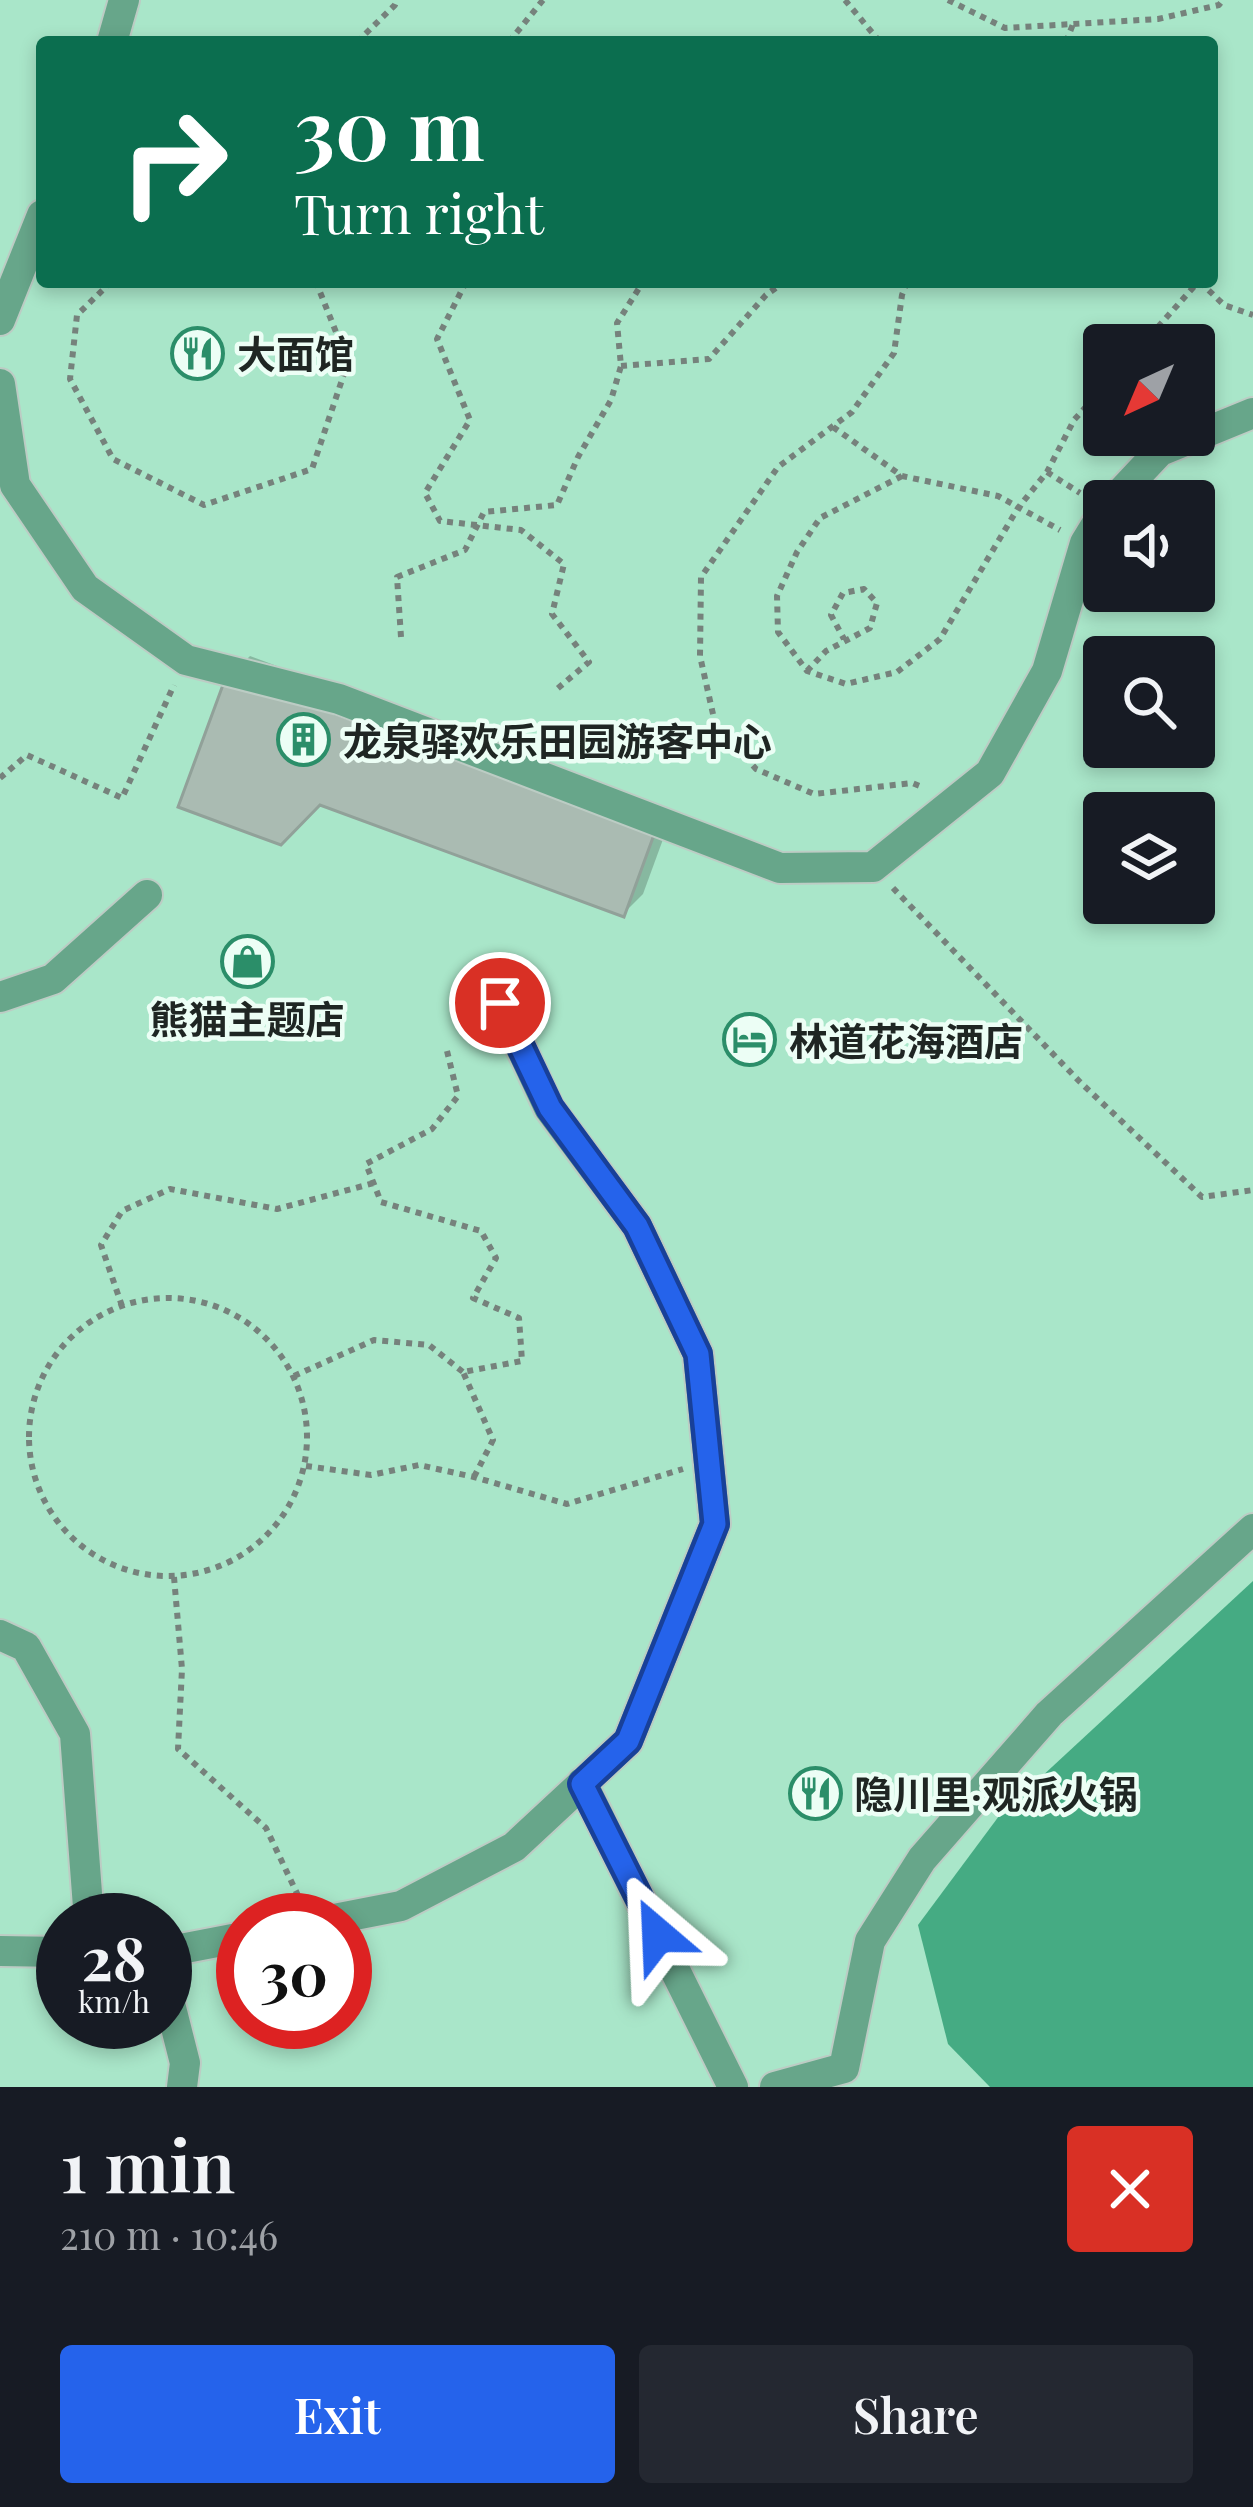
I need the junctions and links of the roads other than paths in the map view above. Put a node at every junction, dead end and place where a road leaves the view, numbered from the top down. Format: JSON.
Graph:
{"nodes":[{"id":1,"x":124,"y":0,"type":"edge"},
{"id":2,"x":114,"y":36,"type":"edge"},
{"id":3,"x":36,"y":230,"type":"edge"},
{"id":4,"x":0,"y":320,"type":"edge"},
{"id":5,"x":0,"y":384,"type":"edge"},
{"id":6,"x":1253,"y":413,"type":"edge"},
{"id":7,"x":1127,"y":480,"type":"edge"},
{"id":8,"x":1083,"y":550,"type":"edge"},
{"id":9,"x":147,"y":895,"type":"dead end"},
{"id":10,"x":0,"y":997,"type":"edge"},
{"id":11,"x":500,"y":1003,"type":"dead end"},
{"id":12,"x":1253,"y":1529,"type":"edge"},
{"id":13,"x":0,"y":1635,"type":"edge"},
{"id":14,"x":582,"y":1784,"type":"junction"},
{"id":15,"x":86,"y":1893,"type":"edge"},
{"id":16,"x":372,"y":1912,"type":"edge"},
{"id":17,"x":0,"y":1951,"type":"edge"},
{"id":18,"x":36,"y":1952,"type":"edge"},
{"id":19,"x":182,"y":2049,"type":"edge"},
{"id":20,"x":182,"y":2087,"type":"edge"},
{"id":21,"x":733,"y":2087,"type":"edge"},
{"id":22,"x":775,"y":2087,"type":"edge"}],
"edges":[{"from":1,"to":2,"type":"street"},
{"from":3,"to":4,"type":"street"},
{"from":5,"to":8,"type":"street"},
{"from":6,"to":7,"type":"street"},
{"from":9,"to":10,"type":"street"},
{"from":11,"to":14,"type":"street"},
{"from":12,"to":22,"type":"street"},
{"from":13,"to":15,"type":"street"},
{"from":14,"to":16,"type":"street"},
{"from":14,"to":21,"type":"street"},
{"from":17,"to":18,"type":"street"},
{"from":19,"to":20,"type":"street"}]}
